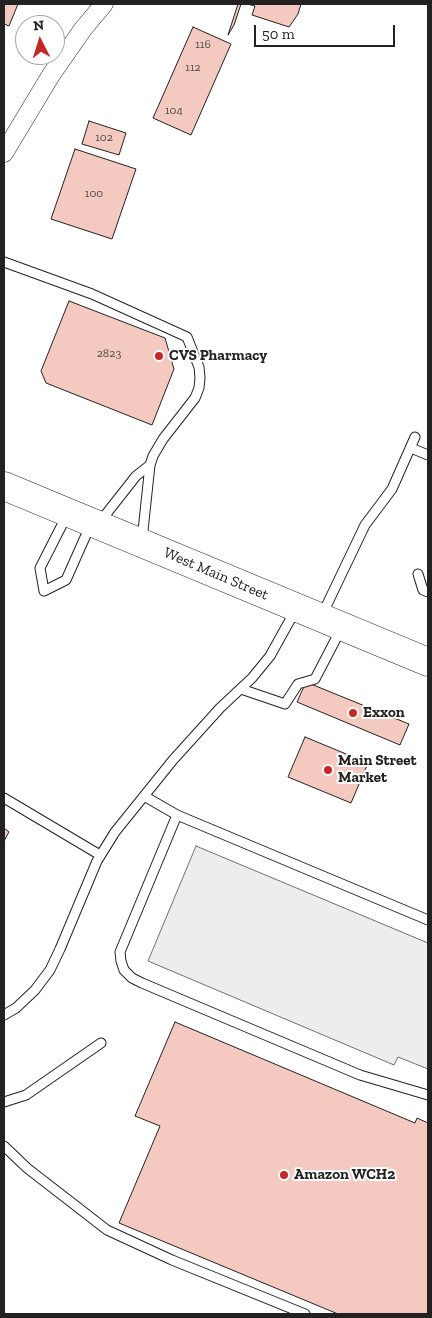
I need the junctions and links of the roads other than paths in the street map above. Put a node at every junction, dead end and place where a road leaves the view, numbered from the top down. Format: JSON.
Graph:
{"nodes":[{"id":1,"x":97,"y":6,"type":"edge"},
{"id":2,"x":4,"y":153,"type":"edge"},
{"id":3,"x":4,"y":262,"type":"edge"},
{"id":4,"x":415,"y":437,"type":"dead end"},
{"id":5,"x":410,"y":448,"type":"junction"},
{"id":6,"x":428,"y":455,"type":"edge"},
{"id":7,"x":150,"y":465,"type":"junction"},
{"id":8,"x":4,"y":486,"type":"edge"},
{"id":9,"x":86,"y":520,"type":"junction"},
{"id":10,"x":142,"y":543,"type":"junction"},
{"id":11,"x":418,"y":574,"type":"dead end"},
{"id":12,"x":428,"y":592,"type":"edge"},
{"id":13,"x":320,"y":617,"type":"junction"},
{"id":14,"x":428,"y":662,"type":"edge"},
{"id":15,"x":241,"y":688,"type":"junction"},
{"id":16,"x":144,"y":796,"type":"junction"},
{"id":17,"x":4,"y":798,"type":"edge"},
{"id":18,"x":177,"y":815,"type":"junction"},
{"id":19,"x":100,"y":855,"type":"junction"},
{"id":20,"x":428,"y":920,"type":"edge"},
{"id":21,"x":4,"y":1016,"type":"edge"},
{"id":22,"x":101,"y":1043,"type":"dead end"},
{"id":23,"x":428,"y":1095,"type":"edge"},
{"id":24,"x":4,"y":1102,"type":"edge"},
{"id":25,"x":4,"y":1146,"type":"edge"},
{"id":26,"x":305,"y":1314,"type":"edge"}],
"edges":[{"from":1,"to":2,"type":"street"},
{"from":3,"to":7,"type":"lane"},
{"from":4,"to":5,"type":"lane"},
{"from":5,"to":6,"type":"lane"},
{"from":5,"to":13,"type":"lane"},
{"from":7,"to":9,"type":"lane"},
{"from":7,"to":10,"type":"lane"},
{"from":8,"to":9,"type":"main road","name":"West Main Street"},
{"from":9,"to":9,"type":"lane"},
{"from":9,"to":10,"type":"main road","name":"West Main Street"},
{"from":10,"to":13,"type":"main road","name":"West Main Street"},
{"from":11,"to":12,"type":"lane"},
{"from":13,"to":14,"type":"main road","name":"West Main Street"},
{"from":13,"to":15,"type":"lane"},
{"from":13,"to":15,"type":"lane"},
{"from":15,"to":16,"type":"lane"},
{"from":16,"to":18,"type":"lane"},
{"from":16,"to":19,"type":"lane"},
{"from":17,"to":19,"type":"lane"},
{"from":18,"to":20,"type":"lane"},
{"from":18,"to":23,"type":"lane"},
{"from":19,"to":21,"type":"lane"},
{"from":22,"to":24,"type":"lane"},
{"from":25,"to":26,"type":"lane"}]}
